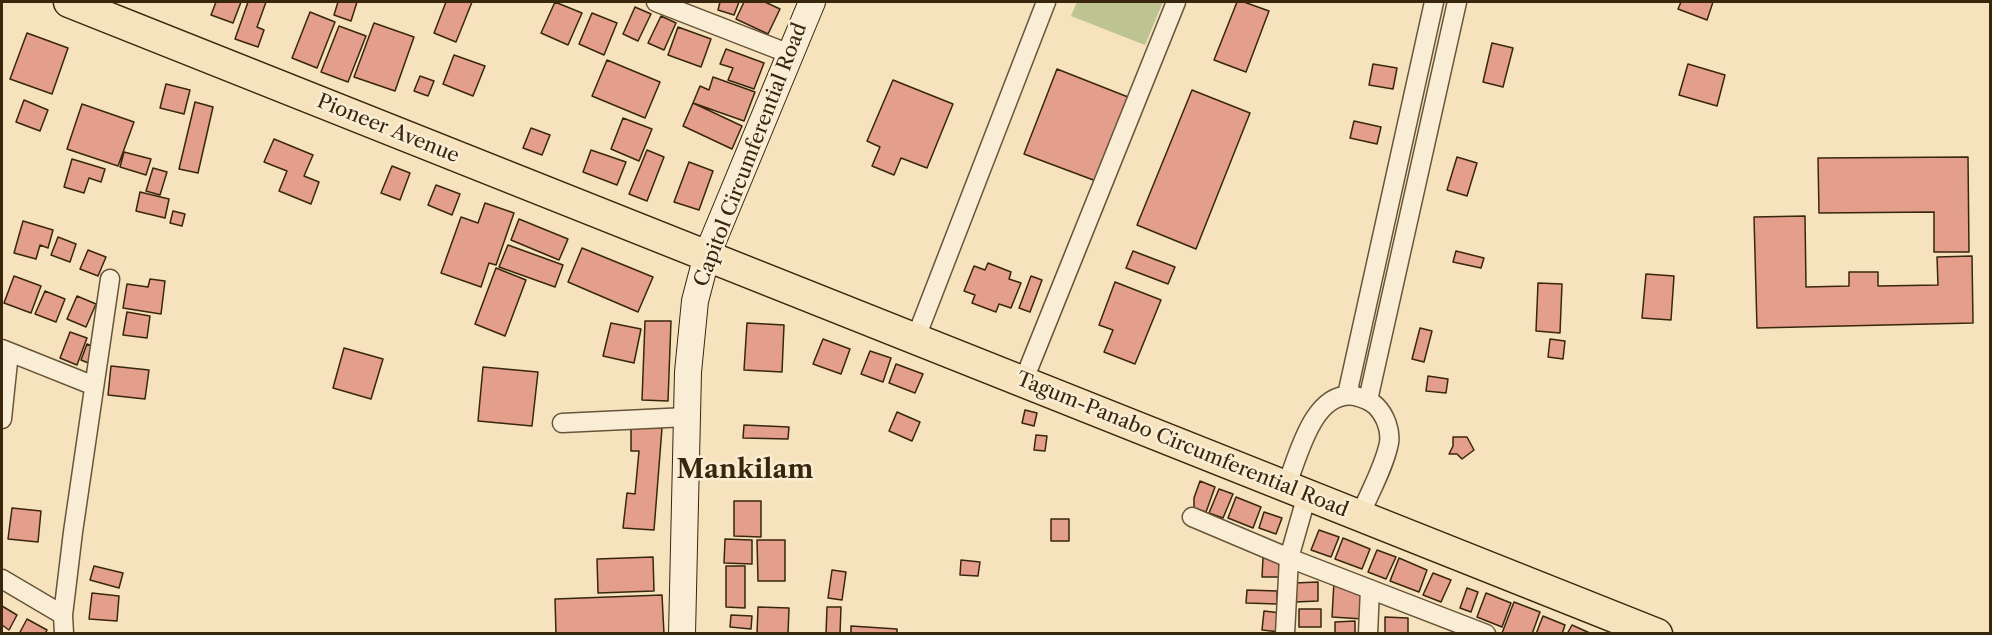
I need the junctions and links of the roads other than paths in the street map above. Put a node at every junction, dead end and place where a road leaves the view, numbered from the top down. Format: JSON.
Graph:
{"nodes":[{"id":1,"x":69,"y":2,"type":"edge"},
{"id":2,"x":656,"y":2,"type":"edge"},
{"id":3,"x":812,"y":2,"type":"edge"},
{"id":4,"x":1046,"y":2,"type":"edge"},
{"id":5,"x":1176,"y":2,"type":"edge"},
{"id":6,"x":1434,"y":3,"type":"edge"},
{"id":7,"x":1456,"y":5,"type":"edge"},
{"id":8,"x":790,"y":54,"type":"junction"},
{"id":9,"x":1384,"y":227,"type":"junction"},
{"id":10,"x":1406,"y":232,"type":"junction"},
{"id":11,"x":707,"y":255,"type":"junction"},
{"id":12,"x":110,"y":279,"type":"dead end"},
{"id":13,"x":915,"y":340,"type":"junction"},
{"id":14,"x":5,"y":351,"type":"edge"},
{"id":15,"x":1355,"y":359,"type":"junction"},
{"id":16,"x":1377,"y":364,"type":"junction"},
{"id":17,"x":1023,"y":382,"type":"junction"},
{"id":18,"x":93,"y":385,"type":"junction"},
{"id":19,"x":1347,"y":395,"type":"junction"},
{"id":20,"x":1368,"y":400,"type":"junction"},
{"id":21,"x":687,"y":417,"type":"junction"},
{"id":22,"x":2,"y":419,"type":"edge"},
{"id":23,"x":562,"y":423,"type":"dead end"},
{"id":24,"x":1297,"y":491,"type":"junction"},
{"id":25,"x":1360,"y":516,"type":"junction"},
{"id":26,"x":1192,"y":518,"type":"dead end"},
{"id":27,"x":1288,"y":558,"type":"junction"},
{"id":28,"x":2,"y":579,"type":"edge"},
{"id":29,"x":1370,"y":589,"type":"junction"},
{"id":30,"x":63,"y":615,"type":"junction"},
{"id":31,"x":1444,"y":626,"type":"edge"},
{"id":32,"x":64,"y":633,"type":"edge"},
{"id":33,"x":682,"y":633,"type":"edge"},
{"id":34,"x":1285,"y":633,"type":"edge"},
{"id":35,"x":1368,"y":633,"type":"edge"},
{"id":36,"x":1486,"y":633,"type":"edge"},
{"id":37,"x":1656,"y":633,"type":"edge"}],
"edges":[{"from":1,"to":11,"type":"highway","name":"Pioneer Avenue"},
{"from":2,"to":8,"type":"street"},
{"from":3,"to":8,"type":"main road","name":"Capitol Circumferential Road"},
{"from":4,"to":13,"type":"street"},
{"from":5,"to":17,"type":"street"},
{"from":6,"to":7,"type":"street"},
{"from":6,"to":9,"type":"street"},
{"from":7,"to":10,"type":"street"},
{"from":8,"to":11,"type":"main road","name":"Capitol Circumferential Road"},
{"from":9,"to":10,"type":"street"},
{"from":9,"to":15,"type":"street"},
{"from":10,"to":16,"type":"street"},
{"from":11,"to":13,"type":"highway","name":"Tagum-Panabo Circumferential Road"},
{"from":11,"to":21,"type":"main road","name":"Capitol Circumferential Road"},
{"from":12,"to":18,"type":"street"},
{"from":13,"to":17,"type":"highway","name":"Tagum-Panabo Circumferential Road"},
{"from":14,"to":18,"type":"street"},
{"from":14,"to":22,"type":"street"},
{"from":15,"to":16,"type":"street"},
{"from":15,"to":19,"type":"street"},
{"from":16,"to":20,"type":"street"},
{"from":17,"to":24,"type":"highway","name":"Tagum-Panabo Circumferential Road"},
{"from":18,"to":30,"type":"street"},
{"from":19,"to":20,"type":"street"},
{"from":19,"to":24,"type":"street"},
{"from":20,"to":25,"type":"street"},
{"from":21,"to":23,"type":"street"},
{"from":21,"to":33,"type":"main road","name":"Capitol Circumferential Road"},
{"from":24,"to":25,"type":"highway","name":"Tagum-Panabo Circumferential Road"},
{"from":24,"to":27,"type":"street"},
{"from":25,"to":37,"type":"highway","name":"Tagum-Panabo Circumferential Road"},
{"from":26,"to":27,"type":"street"},
{"from":27,"to":29,"type":"street"},
{"from":27,"to":34,"type":"street"},
{"from":28,"to":30,"type":"street"},
{"from":29,"to":31,"type":"street"},
{"from":29,"to":35,"type":"street"},
{"from":30,"to":32,"type":"street"},
{"from":31,"to":36,"type":"street"}]}
